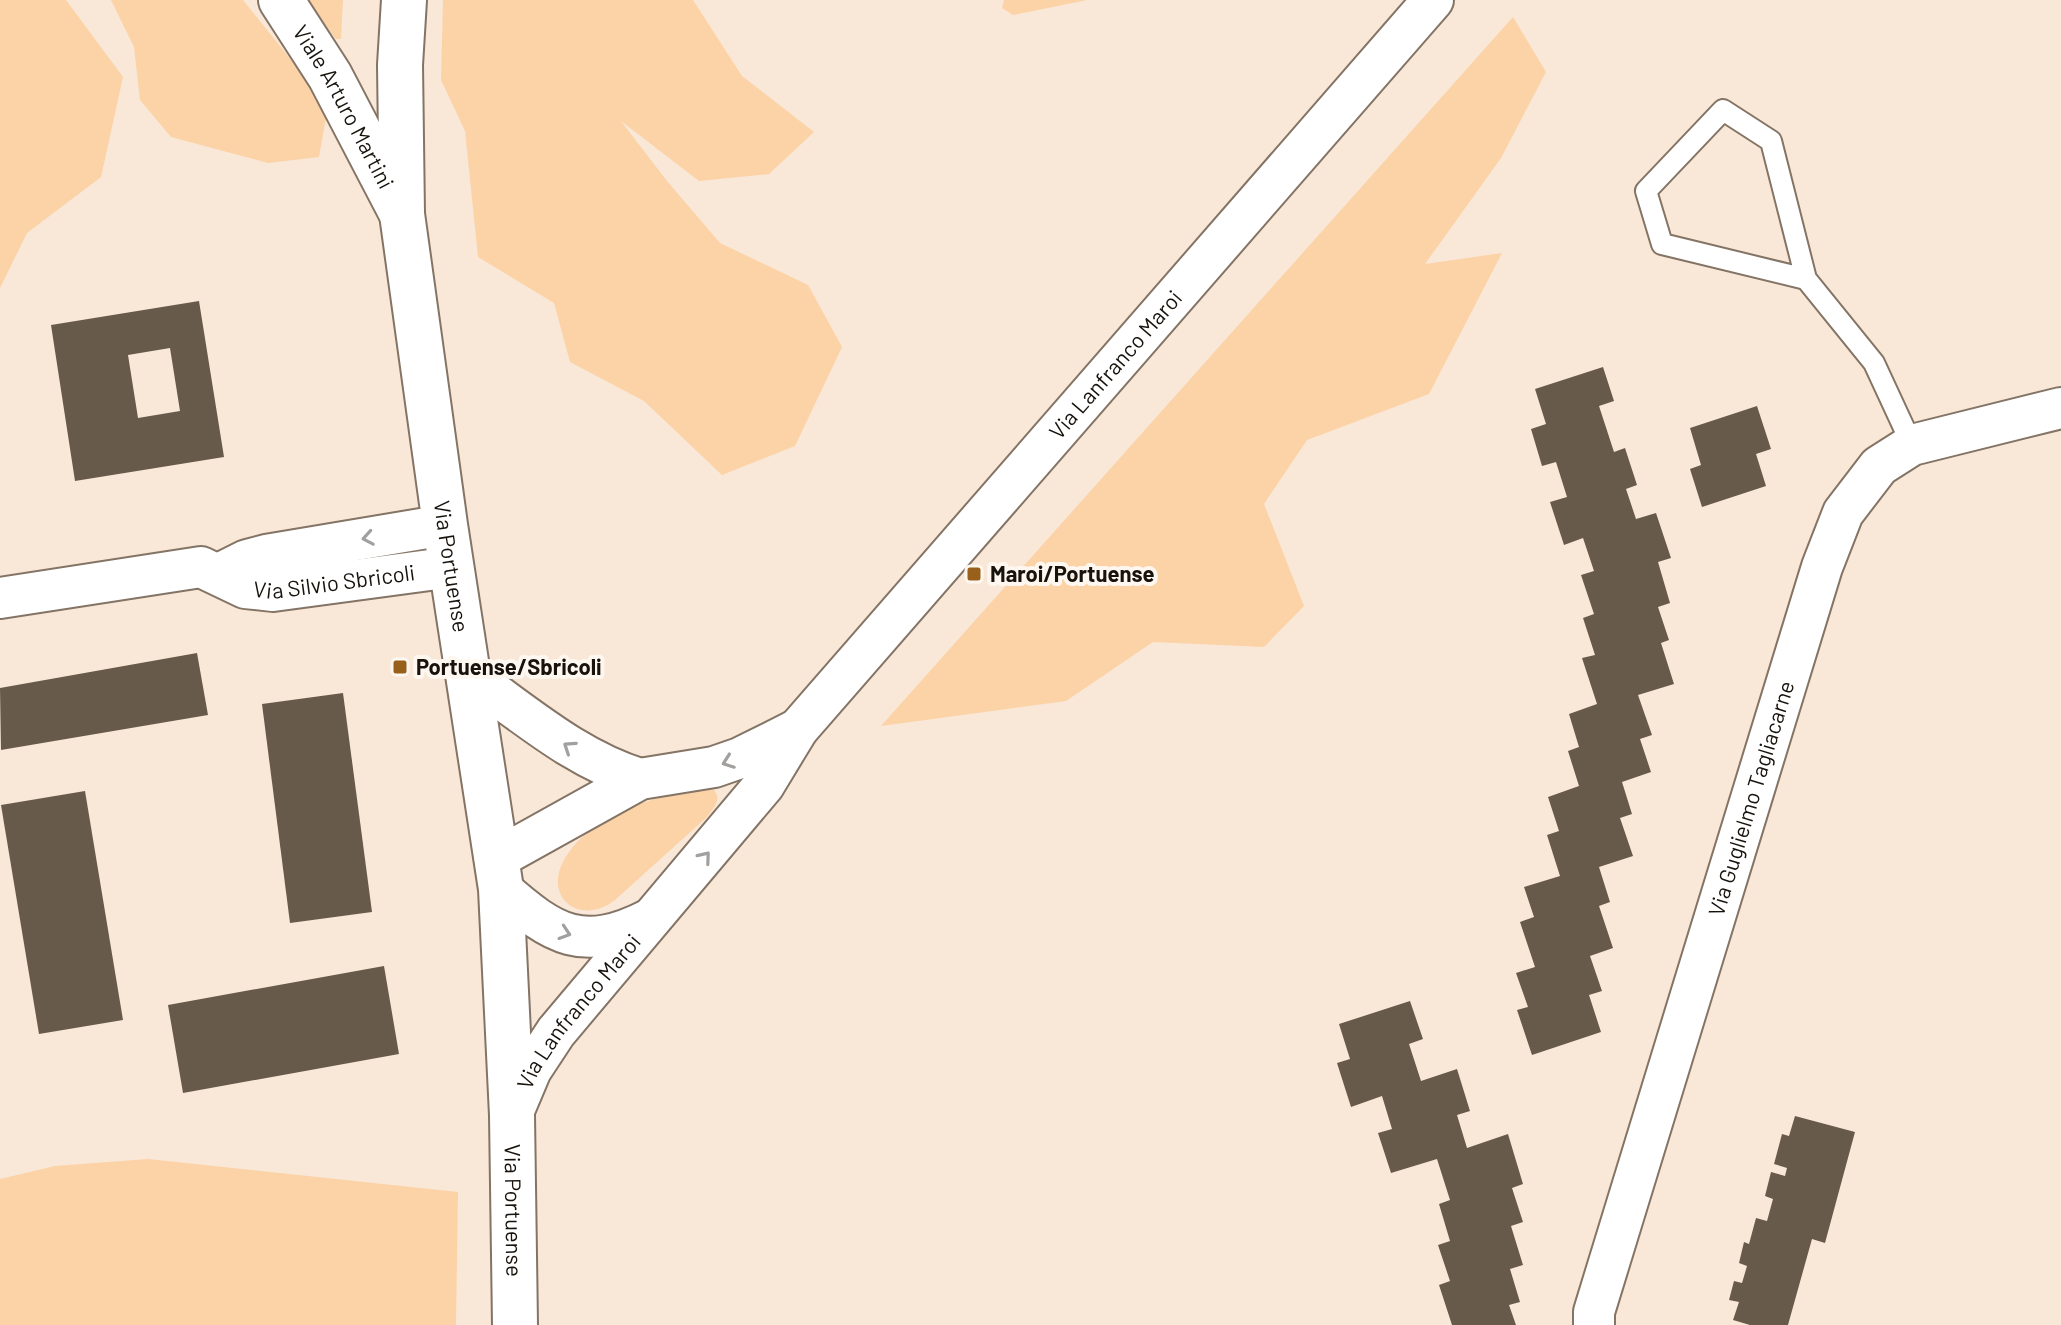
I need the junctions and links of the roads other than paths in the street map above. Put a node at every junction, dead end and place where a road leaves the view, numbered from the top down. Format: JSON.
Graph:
{"nodes":[{"id":1,"x":281,"y":0,"type":"edge"},
{"id":2,"x":404,"y":0,"type":"edge"},
{"id":3,"x":1433,"y":0,"type":"edge"},
{"id":4,"x":402,"y":214,"type":"junction"},
{"id":5,"x":1806,"y":279,"type":"junction"},
{"id":6,"x":2061,"y":408,"type":"edge"},
{"id":7,"x":1912,"y":445,"type":"junction"},
{"id":8,"x":445,"y":525,"type":"junction"},
{"id":9,"x":452,"y":567,"type":"junction"},
{"id":10,"x":219,"y":574,"type":"junction"},
{"id":11,"x":0,"y":598,"type":"edge"},
{"id":12,"x":470,"y":676,"type":"junction"},
{"id":13,"x":798,"y":729,"type":"junction"},
{"id":14,"x":640,"y":779,"type":"junction"},
{"id":15,"x":499,"y":874,"type":"junction"},
{"id":16,"x":655,"y":917,"type":"junction"},
{"id":17,"x":512,"y":1115,"type":"junction"},
{"id":18,"x":515,"y":1325,"type":"edge"},
{"id":19,"x":1594,"y":1325,"type":"edge"}],
"edges":[{"from":1,"to":4,"type":"main road","name":"Viale Arturo Martini"},
{"from":2,"to":4,"type":"main road","name":"Via Portuense"},
{"from":3,"to":13,"type":"street","name":"Via Lanfranco Maroi"},
{"from":4,"to":8,"type":"main road","name":"Via Portuense"},
{"from":5,"to":5,"type":"lane"},
{"from":5,"to":7,"type":"lane"},
{"from":6,"to":7,"type":"street","name":"Via Guglielmo Tagliacarne"},
{"from":7,"to":19,"type":"street","name":"Via Guglielmo Tagliacarne"},
{"from":8,"to":9,"type":"main road","name":"Via Portuense"},
{"from":8,"to":10,"type":"street","name":"Via Silvio Sbricoli","one_way":true},
{"from":9,"to":10,"type":"street","name":"Via Silvio Sbricoli"},
{"from":9,"to":12,"type":"main road","name":"Via Portuense"},
{"from":10,"to":11,"type":"street","name":"Via Silvio Sbricoli"},
{"from":14,"to":12,"type":"street","name":"Via Lanfranco Maroi","one_way":true},
{"from":12,"to":15,"type":"main road","name":"Via Portuense"},
{"from":13,"to":14,"type":"street","name":"Via Lanfranco Maroi","one_way":true},
{"from":16,"to":13,"type":"street","name":"Via Lanfranco Maroi","one_way":true},
{"from":14,"to":15,"type":"street","name":"Via Lanfranco Maroi"},
{"from":15,"to":16,"type":"street","name":"Via Lanfranco Maroi","one_way":true},
{"from":15,"to":17,"type":"main road","name":"Via Portuense"},
{"from":16,"to":17,"type":"street","name":"Via Lanfranco Maroi"},
{"from":17,"to":18,"type":"main road","name":"Via Portuense"}]}
